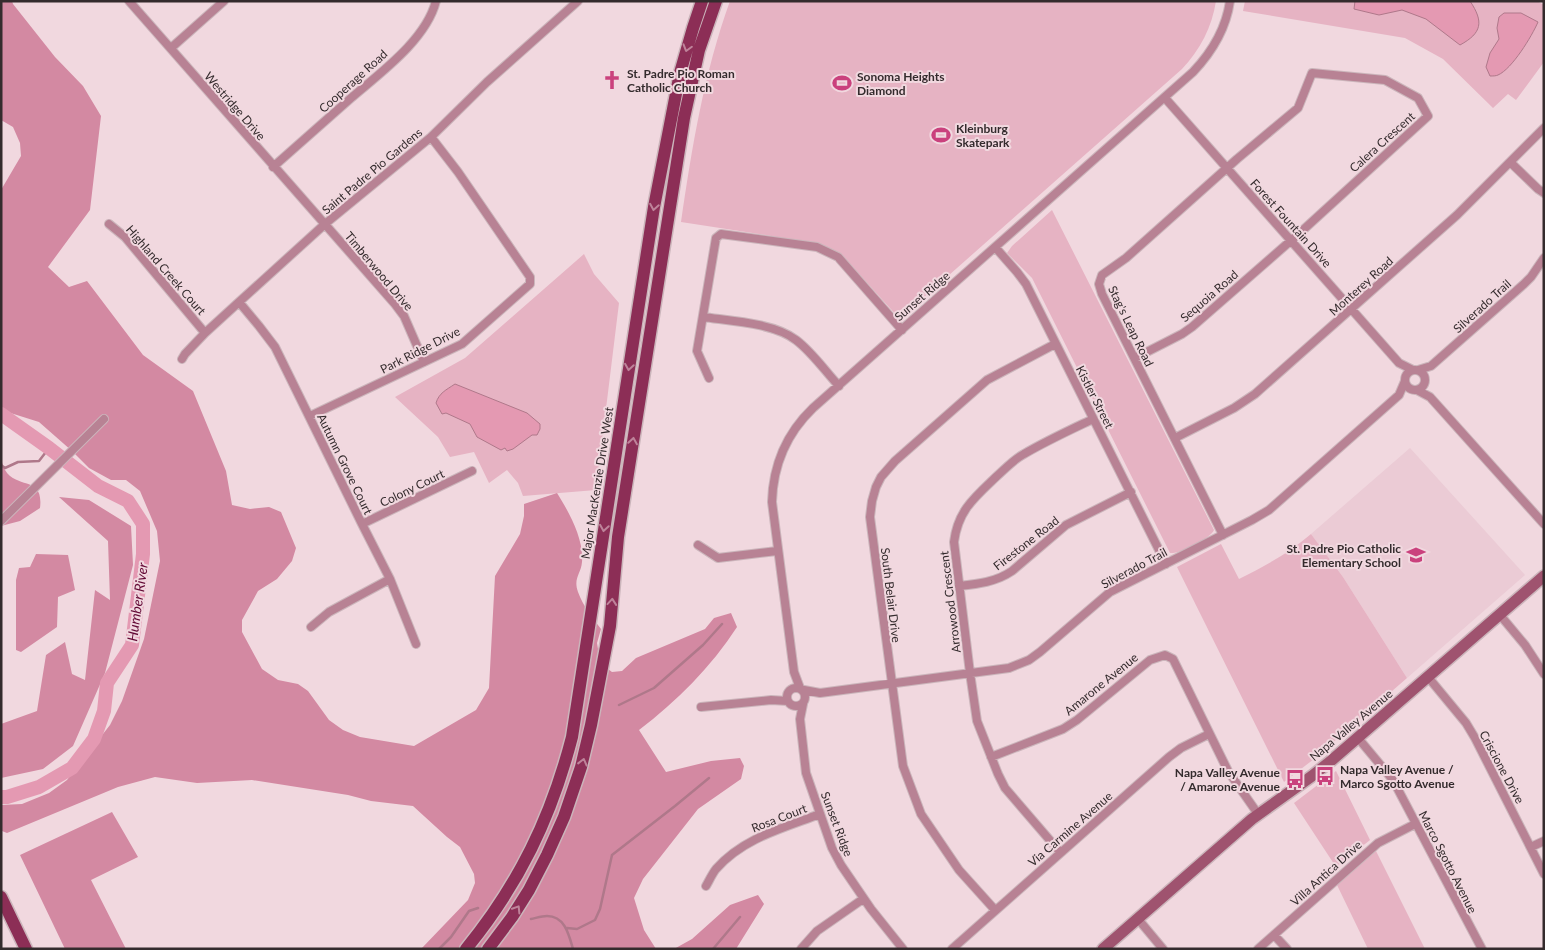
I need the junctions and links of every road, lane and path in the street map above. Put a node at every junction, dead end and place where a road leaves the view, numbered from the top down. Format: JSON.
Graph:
{"nodes":[{"id":1,"x":129,"y":1,"type":"edge"},
{"id":2,"x":224,"y":1,"type":"edge"},
{"id":3,"x":436,"y":1,"type":"edge"},
{"id":4,"x":578,"y":1,"type":"edge"},
{"id":5,"x":702,"y":1,"type":"edge"},
{"id":6,"x":716,"y":1,"type":"edge"},
{"id":7,"x":1230,"y":1,"type":"edge"},
{"id":8,"x":171,"y":48,"type":"junction"},
{"id":9,"x":1165,"y":98,"type":"junction"},
{"id":10,"x":1544,"y":128,"type":"edge"},
{"id":11,"x":430,"y":136,"type":"junction"},
{"id":12,"x":1510,"y":162,"type":"junction"},
{"id":13,"x":273,"y":167,"type":"junction"},
{"id":14,"x":1227,"y":168,"type":"junction"},
{"id":15,"x":1544,"y":193,"type":"edge"},
{"id":16,"x":110,"y":224,"type":"dead end"},
{"id":17,"x":325,"y":224,"type":"junction"},
{"id":18,"x":1291,"y":240,"type":"junction"},
{"id":19,"x":995,"y":247,"type":"junction"},
{"id":20,"x":1544,"y":258,"type":"edge"},
{"id":21,"x":239,"y":302,"type":"junction"},
{"id":22,"x":1352,"y":309,"type":"junction"},
{"id":23,"x":703,"y":317,"type":"junction"},
{"id":24,"x":902,"y":330,"type":"junction"},
{"id":25,"x":205,"y":332,"type":"junction"},
{"id":26,"x":1055,"y":344,"type":"junction"},
{"id":27,"x":1134,"y":358,"type":"junction"},
{"id":28,"x":182,"y":359,"type":"dead end"},
{"id":29,"x":424,"y":362,"type":"junction"},
{"id":30,"x":1399,"y":363,"type":"junction"},
{"id":31,"x":1431,"y":366,"type":"junction"},
{"id":32,"x":1415,"y":370,"type":"junction"},
{"id":33,"x":708,"y":378,"type":"dead end"},
{"id":34,"x":1405,"y":380,"type":"junction"},
{"id":35,"x":1425,"y":381,"type":"junction"},
{"id":36,"x":839,"y":386,"type":"junction"},
{"id":37,"x":1415,"y":390,"type":"junction"},
{"id":38,"x":1399,"y":395,"type":"junction"},
{"id":39,"x":1430,"y":397,"type":"junction"},
{"id":40,"x":310,"y":416,"type":"junction"},
{"id":41,"x":104,"y":419,"type":"dead end"},
{"id":42,"x":1094,"y":419,"type":"junction"},
{"id":43,"x":1175,"y":438,"type":"junction"},
{"id":44,"x":472,"y":471,"type":"dead end"},
{"id":45,"x":1131,"y":492,"type":"junction"},
{"id":46,"x":1,"y":521,"type":"edge"},
{"id":47,"x":362,"y":524,"type":"junction"},
{"id":48,"x":1544,"y":524,"type":"edge"},
{"id":49,"x":1223,"y":534,"type":"junction"},
{"id":50,"x":698,"y":545,"type":"dead end"},
{"id":51,"x":777,"y":551,"type":"junction"},
{"id":52,"x":1166,"y":564,"type":"junction"},
{"id":53,"x":1544,"y":576,"type":"edge"},
{"id":54,"x":390,"y":579,"type":"junction"},
{"id":55,"x":959,"y":586,"type":"junction"},
{"id":56,"x":1500,"y":615,"type":"junction"},
{"id":57,"x":310,"y":627,"type":"dead end"},
{"id":58,"x":416,"y":644,"type":"dead end"},
{"id":59,"x":794,"y":672,"type":"junction"},
{"id":60,"x":970,"y":673,"type":"junction"},
{"id":61,"x":1544,"y":674,"type":"edge"},
{"id":62,"x":1428,"y":677,"type":"junction"},
{"id":63,"x":891,"y":684,"type":"junction"},
{"id":64,"x":802,"y":689,"type":"junction"},
{"id":65,"x":820,"y":693,"type":"junction"},
{"id":66,"x":789,"y":697,"type":"junction"},
{"id":67,"x":804,"y":702,"type":"junction"},
{"id":68,"x":702,"y":707,"type":"dead end"},
{"id":69,"x":800,"y":719,"type":"junction"},
{"id":70,"x":1209,"y":734,"type":"junction"},
{"id":71,"x":1358,"y":738,"type":"junction"},
{"id":72,"x":991,"y":757,"type":"junction"},
{"id":73,"x":820,"y":814,"type":"junction"},
{"id":74,"x":1258,"y":814,"type":"junction"},
{"id":75,"x":1415,"y":824,"type":"junction"},
{"id":76,"x":1544,"y":841,"type":"edge"},
{"id":77,"x":1531,"y":847,"type":"junction"},
{"id":78,"x":1060,"y":852,"type":"junction"},
{"id":79,"x":1544,"y":874,"type":"edge"},
{"id":80,"x":706,"y":886,"type":"dead end"},
{"id":81,"x":1,"y":897,"type":"edge"},
{"id":82,"x":863,"y":898,"type":"junction"},
{"id":83,"x":994,"y":910,"type":"junction"},
{"id":84,"x":1138,"y":919,"type":"junction"},
{"id":85,"x":1274,"y":935,"type":"junction"},
{"id":86,"x":26,"y":949,"type":"edge"},
{"id":87,"x":466,"y":949,"type":"edge"},
{"id":88,"x":488,"y":949,"type":"edge"},
{"id":89,"x":801,"y":949,"type":"edge"},
{"id":90,"x":902,"y":949,"type":"edge"},
{"id":91,"x":952,"y":949,"type":"edge"},
{"id":92,"x":1104,"y":949,"type":"edge"},
{"id":93,"x":1164,"y":949,"type":"edge"},
{"id":94,"x":1258,"y":949,"type":"edge"},
{"id":95,"x":1287,"y":949,"type":"edge"},
{"id":96,"x":1482,"y":949,"type":"edge"}],
"edges":[{"from":1,"to":8,"type":"street","name":"Westridge Drive"},
{"from":2,"to":8,"type":"street"},
{"from":3,"to":13,"type":"street","name":"Cooperage Road"},
{"from":4,"to":11,"type":"street","name":"Saint Padre Pio Gardens"},
{"from":5,"to":87,"type":"main road","name":"Major MacKenzie Drive West","one_way":true},
{"from":88,"to":6,"type":"main road","one_way":true},
{"from":7,"to":9,"type":"street","name":"Sunset Ridge"},
{"from":8,"to":13,"type":"street","name":"Westridge Drive"},
{"from":9,"to":14,"type":"street","name":"Forest Fountain Drive"},
{"from":9,"to":19,"type":"street","name":"Sunset Ridge"},
{"from":10,"to":12,"type":"street","name":"Monterey Road"},
{"from":11,"to":17,"type":"street","name":"Saint Padre Pio Gardens"},
{"from":11,"to":29,"type":"street","name":"Park Ridge Drive"},
{"from":12,"to":15,"type":"street"},
{"from":12,"to":22,"type":"street","name":"Monterey Road"},
{"from":13,"to":17,"type":"street","name":"Westridge Drive"},
{"from":14,"to":18,"type":"street","name":"Forest Fountain Drive"},
{"from":14,"to":18,"type":"street","name":"Calera Crescent"},
{"from":14,"to":27,"type":"street","name":"Stag's Leap Road"},
{"from":16,"to":25,"type":"street","name":"Highland Creek Court"},
{"from":17,"to":21,"type":"street","name":"Saint Padre Pio Gardens"},
{"from":17,"to":29,"type":"street","name":"Timberwood Drive"},
{"from":18,"to":22,"type":"street","name":"Forest Fountain Drive"},
{"from":18,"to":27,"type":"street","name":"Sequoia Road"},
{"from":19,"to":24,"type":"street","name":"Sunset Ridge"},
{"from":19,"to":26,"type":"street","name":"Kistler Street"},
{"from":20,"to":31,"type":"street","name":"Silverado Trail"},
{"from":21,"to":25,"type":"street","name":"Saint Padre Pio Gardens"},
{"from":21,"to":40,"type":"street","name":"Autumn Grove Court"},
{"from":22,"to":30,"type":"street","name":"Forest Fountain Drive"},
{"from":22,"to":43,"type":"street","name":"Monterey Road"},
{"from":23,"to":24,"type":"street"},
{"from":23,"to":33,"type":"street"},
{"from":23,"to":36,"type":"street"},
{"from":24,"to":36,"type":"street","name":"Sunset Ridge"},
{"from":25,"to":28,"type":"street","name":"Saint Padre Pio Gardens"},
{"from":26,"to":42,"type":"street","name":"Kistler Street"},
{"from":26,"to":63,"type":"street","name":"South Belair Drive"},
{"from":27,"to":43,"type":"street","name":"Stag's Leap Road"},
{"from":29,"to":40,"type":"street","name":"Park Ridge Drive"},
{"from":30,"to":32,"type":"street","name":"Forest Fountain Drive"},
{"from":30,"to":34,"type":"street","name":"Forest Fountain Drive"},
{"from":31,"to":32,"type":"street","name":"Silverado Trail"},
{"from":31,"to":35,"type":"street","name":"Silverado Trail"},
{"from":32,"to":34,"type":"street"},
{"from":32,"to":35,"type":"street"},
{"from":34,"to":37,"type":"street"},
{"from":34,"to":38,"type":"street","name":"Silverado Trail"},
{"from":35,"to":37,"type":"street"},
{"from":35,"to":39,"type":"street"},
{"from":36,"to":51,"type":"street","name":"Sunset Ridge"},
{"from":37,"to":38,"type":"street","name":"Silverado Trail"},
{"from":37,"to":39,"type":"street"},
{"from":38,"to":49,"type":"street","name":"Silverado Trail"},
{"from":39,"to":48,"type":"street"},
{"from":40,"to":47,"type":"street","name":"Autumn Grove Court"},
{"from":41,"to":46,"type":"street"},
{"from":42,"to":45,"type":"street","name":"Kistler Street"},
{"from":42,"to":55,"type":"street","name":"Arrowood Crescent"},
{"from":43,"to":49,"type":"street","name":"Stag's Leap Road"},
{"from":44,"to":47,"type":"street","name":"Colony Court"},
{"from":45,"to":52,"type":"street","name":"Kistler Street"},
{"from":45,"to":55,"type":"street","name":"Firestone Road"},
{"from":47,"to":54,"type":"street","name":"Autumn Grove Court"},
{"from":49,"to":52,"type":"street","name":"Silverado Trail"},
{"from":50,"to":51,"type":"street"},
{"from":51,"to":59,"type":"street","name":"Sunset Ridge"},
{"from":52,"to":60,"type":"street","name":"Silverado Trail"},
{"from":53,"to":56,"type":"street","name":"Napa Valley Avenue"},
{"from":54,"to":57,"type":"street"},
{"from":54,"to":58,"type":"street","name":"Autumn Grove Court"},
{"from":55,"to":60,"type":"street","name":"Arrowood Crescent"},
{"from":56,"to":61,"type":"street"},
{"from":56,"to":62,"type":"street","name":"Napa Valley Avenue"},
{"from":59,"to":64,"type":"street","name":"Sunset Ridge"},
{"from":59,"to":66,"type":"street","name":"Sunset Ridge"},
{"from":60,"to":63,"type":"street","name":"Silverado Trail"},
{"from":60,"to":72,"type":"street","name":"Arrowood Crescent"},
{"from":62,"to":71,"type":"street","name":"Napa Valley Avenue"},
{"from":62,"to":77,"type":"street","name":"Criscione Drive"},
{"from":63,"to":65,"type":"street","name":"Silverado Trail"},
{"from":63,"to":83,"type":"street","name":"South Belair Drive"},
{"from":64,"to":65,"type":"street","name":"Silverado Trail"},
{"from":64,"to":66,"type":"street"},
{"from":64,"to":67,"type":"street"},
{"from":65,"to":67,"type":"street","name":"Silverado Trail"},
{"from":66,"to":67,"type":"street"},
{"from":66,"to":68,"type":"street"},
{"from":66,"to":69,"type":"street","name":"Sunset Ridge"},
{"from":67,"to":69,"type":"street","name":"Sunset Ridge"},
{"from":69,"to":73,"type":"street","name":"Sunset Ridge"},
{"from":70,"to":72,"type":"street","name":"Amarone Avenue"},
{"from":70,"to":74,"type":"street","name":"Amarone Avenue"},
{"from":70,"to":78,"type":"street","name":"Via Carmine Avenue"},
{"from":71,"to":74,"type":"street","name":"Napa Valley Avenue"},
{"from":71,"to":75,"type":"street","name":"Marco Sgotto Avenue"},
{"from":72,"to":78,"type":"street","name":"Arrowood Crescent"},
{"from":73,"to":80,"type":"street","name":"Rosa Court"},
{"from":73,"to":82,"type":"street","name":"Sunset Ridge"},
{"from":74,"to":84,"type":"street","name":"Napa Valley Avenue"},
{"from":75,"to":85,"type":"street","name":"Villa Antica Drive"},
{"from":75,"to":96,"type":"street","name":"Marco Sgotto Avenue"},
{"from":76,"to":77,"type":"street"},
{"from":77,"to":79,"type":"street","name":"Criscione Drive"},
{"from":78,"to":83,"type":"street","name":"Via Carmine Avenue"},
{"from":81,"to":86,"type":"main road"},
{"from":82,"to":89,"type":"street"},
{"from":82,"to":90,"type":"street","name":"Sunset Ridge"},
{"from":83,"to":91,"type":"street","name":"Via Carmine Avenue"},
{"from":84,"to":92,"type":"street","name":"Napa Valley Avenue"},
{"from":84,"to":93,"type":"street"},
{"from":85,"to":94,"type":"street","name":"Villa Antica Drive"},
{"from":85,"to":95,"type":"street"}]}
